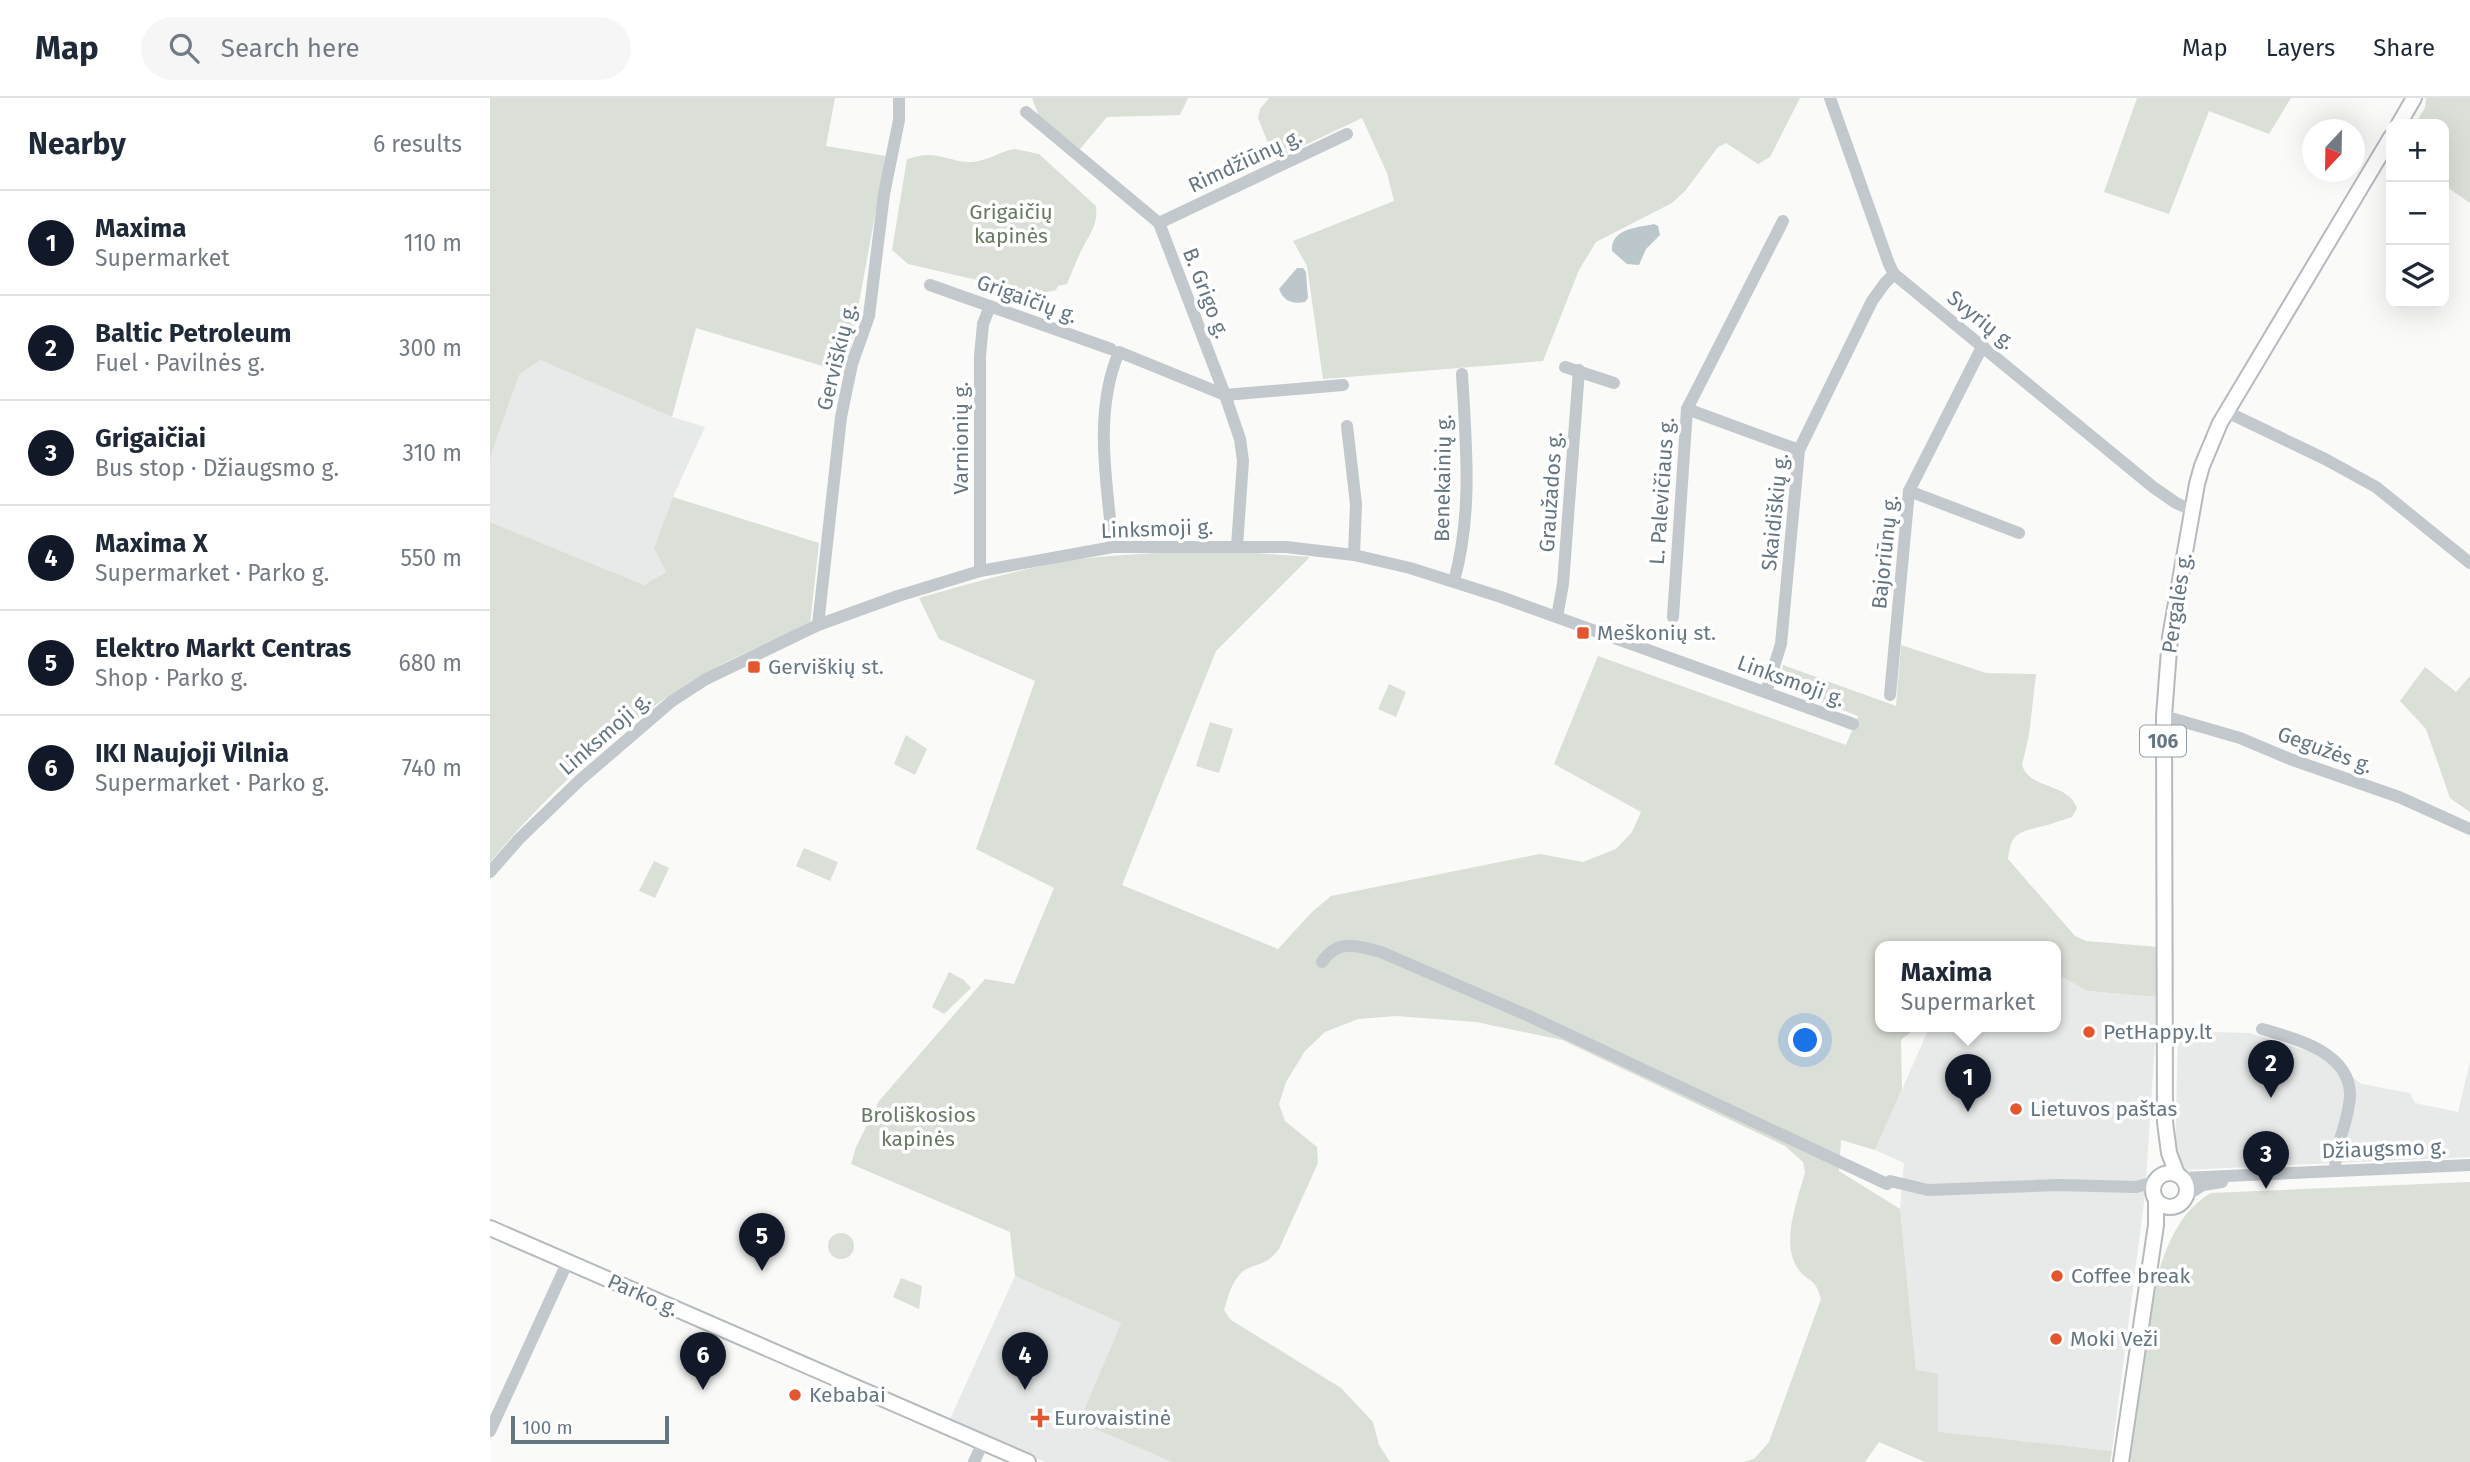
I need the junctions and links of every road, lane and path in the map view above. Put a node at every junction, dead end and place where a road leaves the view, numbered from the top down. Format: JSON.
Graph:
{"nodes":[{"id":1,"x":899,"y":98,"type":"edge"},
{"id":2,"x":1830,"y":98,"type":"edge"},
{"id":3,"x":2414,"y":98,"type":"edge"},
{"id":4,"x":1026,"y":111,"type":"dead end"},
{"id":5,"x":2402,"y":119,"type":"edge"},
{"id":6,"x":1347,"y":134,"type":"dead end"},
{"id":7,"x":2386,"y":145,"type":"edge"},
{"id":8,"x":1783,"y":221,"type":"dead end"},
{"id":9,"x":1158,"y":223,"type":"junction"},
{"id":10,"x":1894,"y":274,"type":"junction"},
{"id":11,"x":930,"y":285,"type":"dead end"},
{"id":12,"x":990,"y":306,"type":"junction"},
{"id":13,"x":1988,"y":349,"type":"junction"},
{"id":14,"x":1115,"y":351,"type":"junction"},
{"id":15,"x":1565,"y":367,"type":"dead end"},
{"id":16,"x":1579,"y":370,"type":"junction"},
{"id":17,"x":1462,"y":374,"type":"dead end"},
{"id":18,"x":1615,"y":383,"type":"dead end"},
{"id":19,"x":1343,"y":385,"type":"dead end"},
{"id":20,"x":1225,"y":395,"type":"junction"},
{"id":21,"x":1687,"y":409,"type":"junction"},
{"id":22,"x":2227,"y":412,"type":"junction"},
{"id":23,"x":1347,"y":426,"type":"dead end"},
{"id":24,"x":1799,"y":450,"type":"junction"},
{"id":25,"x":1909,"y":491,"type":"junction"},
{"id":26,"x":2192,"y":510,"type":"junction"},
{"id":27,"x":2019,"y":533,"type":"dead end"},
{"id":28,"x":1113,"y":547,"type":"junction"},
{"id":29,"x":1237,"y":547,"type":"junction"},
{"id":30,"x":1354,"y":555,"type":"junction"},
{"id":31,"x":2470,"y":563,"type":"edge"},
{"id":32,"x":980,"y":571,"type":"junction"},
{"id":33,"x":1454,"y":581,"type":"junction"},
{"id":34,"x":1557,"y":617,"type":"junction"},
{"id":35,"x":1673,"y":617,"type":"dead end"},
{"id":36,"x":818,"y":625,"type":"junction"},
{"id":37,"x":1766,"y":692,"type":"junction"},
{"id":38,"x":1890,"y":695,"type":"dead end"},
{"id":39,"x":2164,"y":716,"type":"junction"},
{"id":40,"x":1853,"y":724,"type":"dead end"},
{"id":41,"x":2470,"y":829,"type":"edge"},
{"id":42,"x":490,"y":872,"type":"edge"},
{"id":43,"x":1322,"y":962,"type":"dead end"},
{"id":44,"x":2262,"y":1030,"type":"dead end"},
{"id":45,"x":2165,"y":1122,"type":"junction"},
{"id":46,"x":2470,"y":1165,"type":"edge"},
{"id":47,"x":2335,"y":1170,"type":"junction"},
{"id":48,"x":2257,"y":1175,"type":"junction"},
{"id":49,"x":2180,"y":1176,"type":"junction"},
{"id":50,"x":2156,"y":1189,"type":"junction"},
{"id":51,"x":2187,"y":1195,"type":"junction"},
{"id":52,"x":2174,"y":1207,"type":"junction"},
{"id":53,"x":490,"y":1228,"type":"edge"},
{"id":54,"x":2153,"y":1247,"type":"junction"},
{"id":55,"x":568,"y":1261,"type":"junction"},
{"id":56,"x":490,"y":1431,"type":"edge"},
{"id":57,"x":983,"y":1442,"type":"junction"},
{"id":58,"x":974,"y":1462,"type":"edge"},
{"id":59,"x":1027,"y":1462,"type":"edge"},
{"id":60,"x":2121,"y":1462,"type":"edge"}],
"edges":[{"from":1,"to":36,"type":"street","name":"Gerviškių g."},
{"from":2,"to":10,"type":"street","name":"Svyrių g."},
{"from":3,"to":5,"type":"main road"},
{"from":4,"to":9,"type":"street","name":"B. Grigo g."},
{"from":6,"to":9,"type":"street","name":"Rimdžiūnų g."},
{"from":7,"to":22,"type":"main road","name":"Pergalės g.","number":"106"},
{"from":8,"to":21,"type":"street","name":"L. Palevičiaus g."},
{"from":9,"to":20,"type":"street","name":"B. Grigo g."},
{"from":10,"to":13,"type":"street","name":"Svyrių g."},
{"from":10,"to":24,"type":"street","name":"Skaidiškių g."},
{"from":11,"to":12,"type":"street","name":"Grigaičių g."},
{"from":12,"to":14,"type":"street","name":"Grigaičių g."},
{"from":12,"to":32,"type":"street","name":"Varnionių g."},
{"from":13,"to":25,"type":"street","name":"Bajoriūnų g."},
{"from":13,"to":26,"type":"street","name":"Svyrių g."},
{"from":14,"to":20,"type":"street","name":"Grigaičių g."},
{"from":14,"to":28,"type":"street"},
{"from":15,"to":16,"type":"street"},
{"from":16,"to":18,"type":"street"},
{"from":16,"to":34,"type":"street","name":"Graužados g."},
{"from":17,"to":33,"type":"street","name":"Benekainių g."},
{"from":19,"to":20,"type":"street","name":"Grigaičių g."},
{"from":20,"to":29,"type":"street","name":"B. Grigo g."},
{"from":21,"to":24,"type":"street"},
{"from":21,"to":35,"type":"street","name":"L. Palevičiaus g."},
{"from":22,"to":26,"type":"main road","name":"Pergalės g.","number":"106"},
{"from":22,"to":31,"type":"street"},
{"from":23,"to":30,"type":"street"},
{"from":24,"to":37,"type":"street","name":"Skaidiškių g."},
{"from":25,"to":27,"type":"street"},
{"from":25,"to":38,"type":"street","name":"Bajoriūnų g."},
{"from":26,"to":39,"type":"main road","name":"Pergalės g.","number":"106"},
{"from":28,"to":29,"type":"street","name":"Linksmoji g."},
{"from":28,"to":32,"type":"street","name":"Linksmoji g."},
{"from":29,"to":30,"type":"street","name":"Linksmoji g."},
{"from":30,"to":33,"type":"street","name":"Linksmoji g."},
{"from":32,"to":36,"type":"street","name":"Linksmoji g."},
{"from":33,"to":34,"type":"street","name":"Linksmoji g."},
{"from":34,"to":37,"type":"street","name":"Linksmoji g."},
{"from":36,"to":42,"type":"street","name":"Linksmoji g."},
{"from":37,"to":40,"type":"street","name":"Linksmoji g."},
{"from":39,"to":41,"type":"street","name":"Gegužės g."},
{"from":39,"to":45,"type":"main road","name":"Pergalės g.","number":"106"},
{"from":43,"to":50,"type":"street"},
{"from":44,"to":47,"type":"street"},
{"from":45,"to":49,"type":"main road","name":"Pergalės g.","number":"106"},
{"from":45,"to":50,"type":"main road","name":"Pergalės g.","number":"106"},
{"from":46,"to":47,"type":"street","name":"Džiaugsmo g."},
{"from":47,"to":48,"type":"street","name":"Džiaugsmo g."},
{"from":48,"to":49,"type":"street","name":"Džiaugsmo g."},
{"from":48,"to":51,"type":"street","name":"Džiaugsmo g."},
{"from":49,"to":50,"type":"main road"},
{"from":49,"to":51,"type":"main road"},
{"from":50,"to":52,"type":"main road"},
{"from":50,"to":54,"type":"main road","name":"Pergalės g.","number":"106"},
{"from":51,"to":52,"type":"main road"},
{"from":52,"to":54,"type":"main road","name":"Pergalės g.","number":"106"},
{"from":53,"to":55,"type":"main road","name":"Parko g."},
{"from":54,"to":60,"type":"main road","name":"Pergalės g.","number":"106"},
{"from":55,"to":56,"type":"street"},
{"from":55,"to":57,"type":"main road","name":"Parko g."},
{"from":57,"to":58,"type":"street"},
{"from":57,"to":59,"type":"main road","name":"Parko g."}]}
